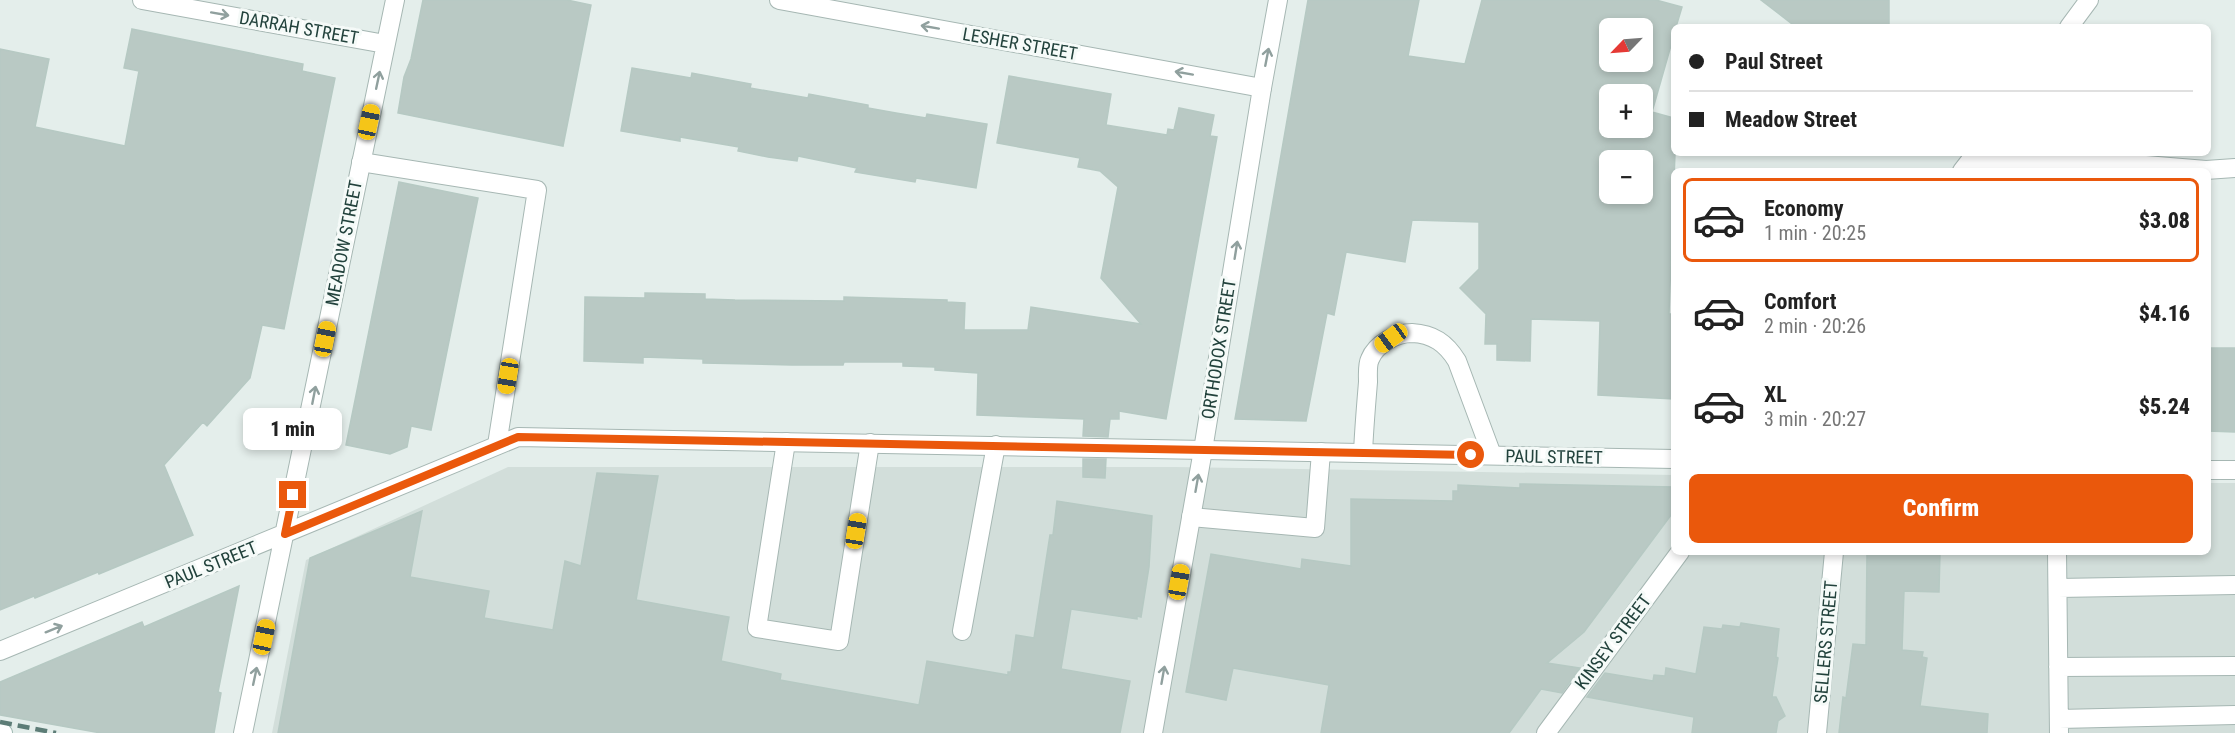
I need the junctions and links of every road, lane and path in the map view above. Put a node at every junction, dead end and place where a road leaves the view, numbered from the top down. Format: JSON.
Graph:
{"nodes":[{"id":1,"x":142,"y":0,"type":"edge"},
{"id":2,"x":395,"y":0,"type":"edge"},
{"id":3,"x":779,"y":0,"type":"edge"},
{"id":4,"x":1278,"y":0,"type":"edge"},
{"id":5,"x":2089,"y":0,"type":"edge"},
{"id":6,"x":2071,"y":24,"type":"edge"},
{"id":7,"x":385,"y":44,"type":"junction"},
{"id":8,"x":1262,"y":88,"type":"junction"},
{"id":9,"x":361,"y":162,"type":"junction"},
{"id":10,"x":1969,"y":162,"type":"edge"},
{"id":11,"x":2182,"y":168,"type":"edge"},
{"id":12,"x":2235,"y":168,"type":"edge"},
{"id":13,"x":2211,"y":170,"type":"edge"},
{"id":14,"x":786,"y":442,"type":"junction"},
{"id":15,"x":870,"y":443,"type":"junction"},
{"id":16,"x":996,"y":445,"type":"junction"},
{"id":17,"x":496,"y":446,"type":"junction"},
{"id":18,"x":1203,"y":450,"type":"junction"},
{"id":19,"x":1321,"y":452,"type":"junction"},
{"id":20,"x":1363,"y":453,"type":"junction"},
{"id":21,"x":1492,"y":455,"type":"junction"},
{"id":22,"x":1671,"y":459,"type":"edge"},
{"id":23,"x":2211,"y":470,"type":"edge"},
{"id":24,"x":2235,"y":470,"type":"edge"},
{"id":25,"x":1191,"y":517,"type":"junction"},
{"id":26,"x":285,"y":534,"type":"junction"},
{"id":27,"x":1678,"y":555,"type":"edge"},
{"id":28,"x":1834,"y":555,"type":"edge"},
{"id":29,"x":2057,"y":555,"type":"edge"},
{"id":30,"x":2235,"y":585,"type":"edge"},
{"id":31,"x":2058,"y":588,"type":"junction"},
{"id":32,"x":962,"y":631,"type":"dead end"},
{"id":33,"x":0,"y":651,"type":"edge"},
{"id":34,"x":2235,"y":666,"type":"edge"},
{"id":35,"x":2058,"y":667,"type":"junction"},
{"id":36,"x":2235,"y":715,"type":"edge"},
{"id":37,"x":2059,"y":726,"type":"edge"},
{"id":38,"x":243,"y":733,"type":"edge"},
{"id":39,"x":1153,"y":733,"type":"edge"},
{"id":40,"x":1546,"y":733,"type":"edge"},
{"id":41,"x":1817,"y":733,"type":"edge"}],
"edges":[{"from":1,"to":7,"type":"street","name":"DARRAH STREET","one_way":true},
{"from":2,"to":7,"type":"street","name":"MEADOW STREET"},
{"from":8,"to":3,"type":"street","name":"LESHER STREET","one_way":true},
{"from":8,"to":4,"type":"street","name":"ORTHODOX STREET","one_way":true},
{"from":5,"to":6,"type":"street"},
{"from":9,"to":7,"type":"street","name":"MEADOW STREET","one_way":true},
{"from":18,"to":8,"type":"street","name":"ORTHODOX STREET","one_way":true},
{"from":9,"to":17,"type":"street"},
{"from":26,"to":9,"type":"street","name":"MEADOW STREET","one_way":true},
{"from":10,"to":11,"type":"street"},
{"from":12,"to":13,"type":"street"},
{"from":14,"to":15,"type":"street","name":"PAUL STREET"},
{"from":14,"to":15,"type":"street"},
{"from":14,"to":17,"type":"street","name":"PAUL STREET"},
{"from":15,"to":16,"type":"street","name":"PAUL STREET"},
{"from":16,"to":18,"type":"street","name":"PAUL STREET"},
{"from":16,"to":32,"type":"street"},
{"from":17,"to":26,"type":"street","name":"PAUL STREET"},
{"from":18,"to":19,"type":"street","name":"PAUL STREET"},
{"from":25,"to":18,"type":"street","name":"ORTHODOX STREET","one_way":true},
{"from":19,"to":20,"type":"street","name":"PAUL STREET"},
{"from":19,"to":25,"type":"street"},
{"from":20,"to":21,"type":"street","name":"PAUL STREET"},
{"from":20,"to":21,"type":"street"},
{"from":21,"to":22,"type":"street","name":"PAUL STREET"},
{"from":23,"to":24,"type":"street"},
{"from":39,"to":25,"type":"street","name":"ORTHODOX STREET","one_way":true},
{"from":33,"to":26,"type":"street","name":"PAUL STREET","one_way":true},
{"from":38,"to":26,"type":"street","name":"MEADOW STREET","one_way":true},
{"from":27,"to":40,"type":"street","name":"KINSEY STREET"},
{"from":28,"to":41,"type":"street","name":"SELLERS STREET"},
{"from":29,"to":31,"type":"street"},
{"from":30,"to":31,"type":"street"},
{"from":31,"to":35,"type":"street"},
{"from":34,"to":35,"type":"street"},
{"from":35,"to":37,"type":"street"},
{"from":36,"to":37,"type":"street"}]}
